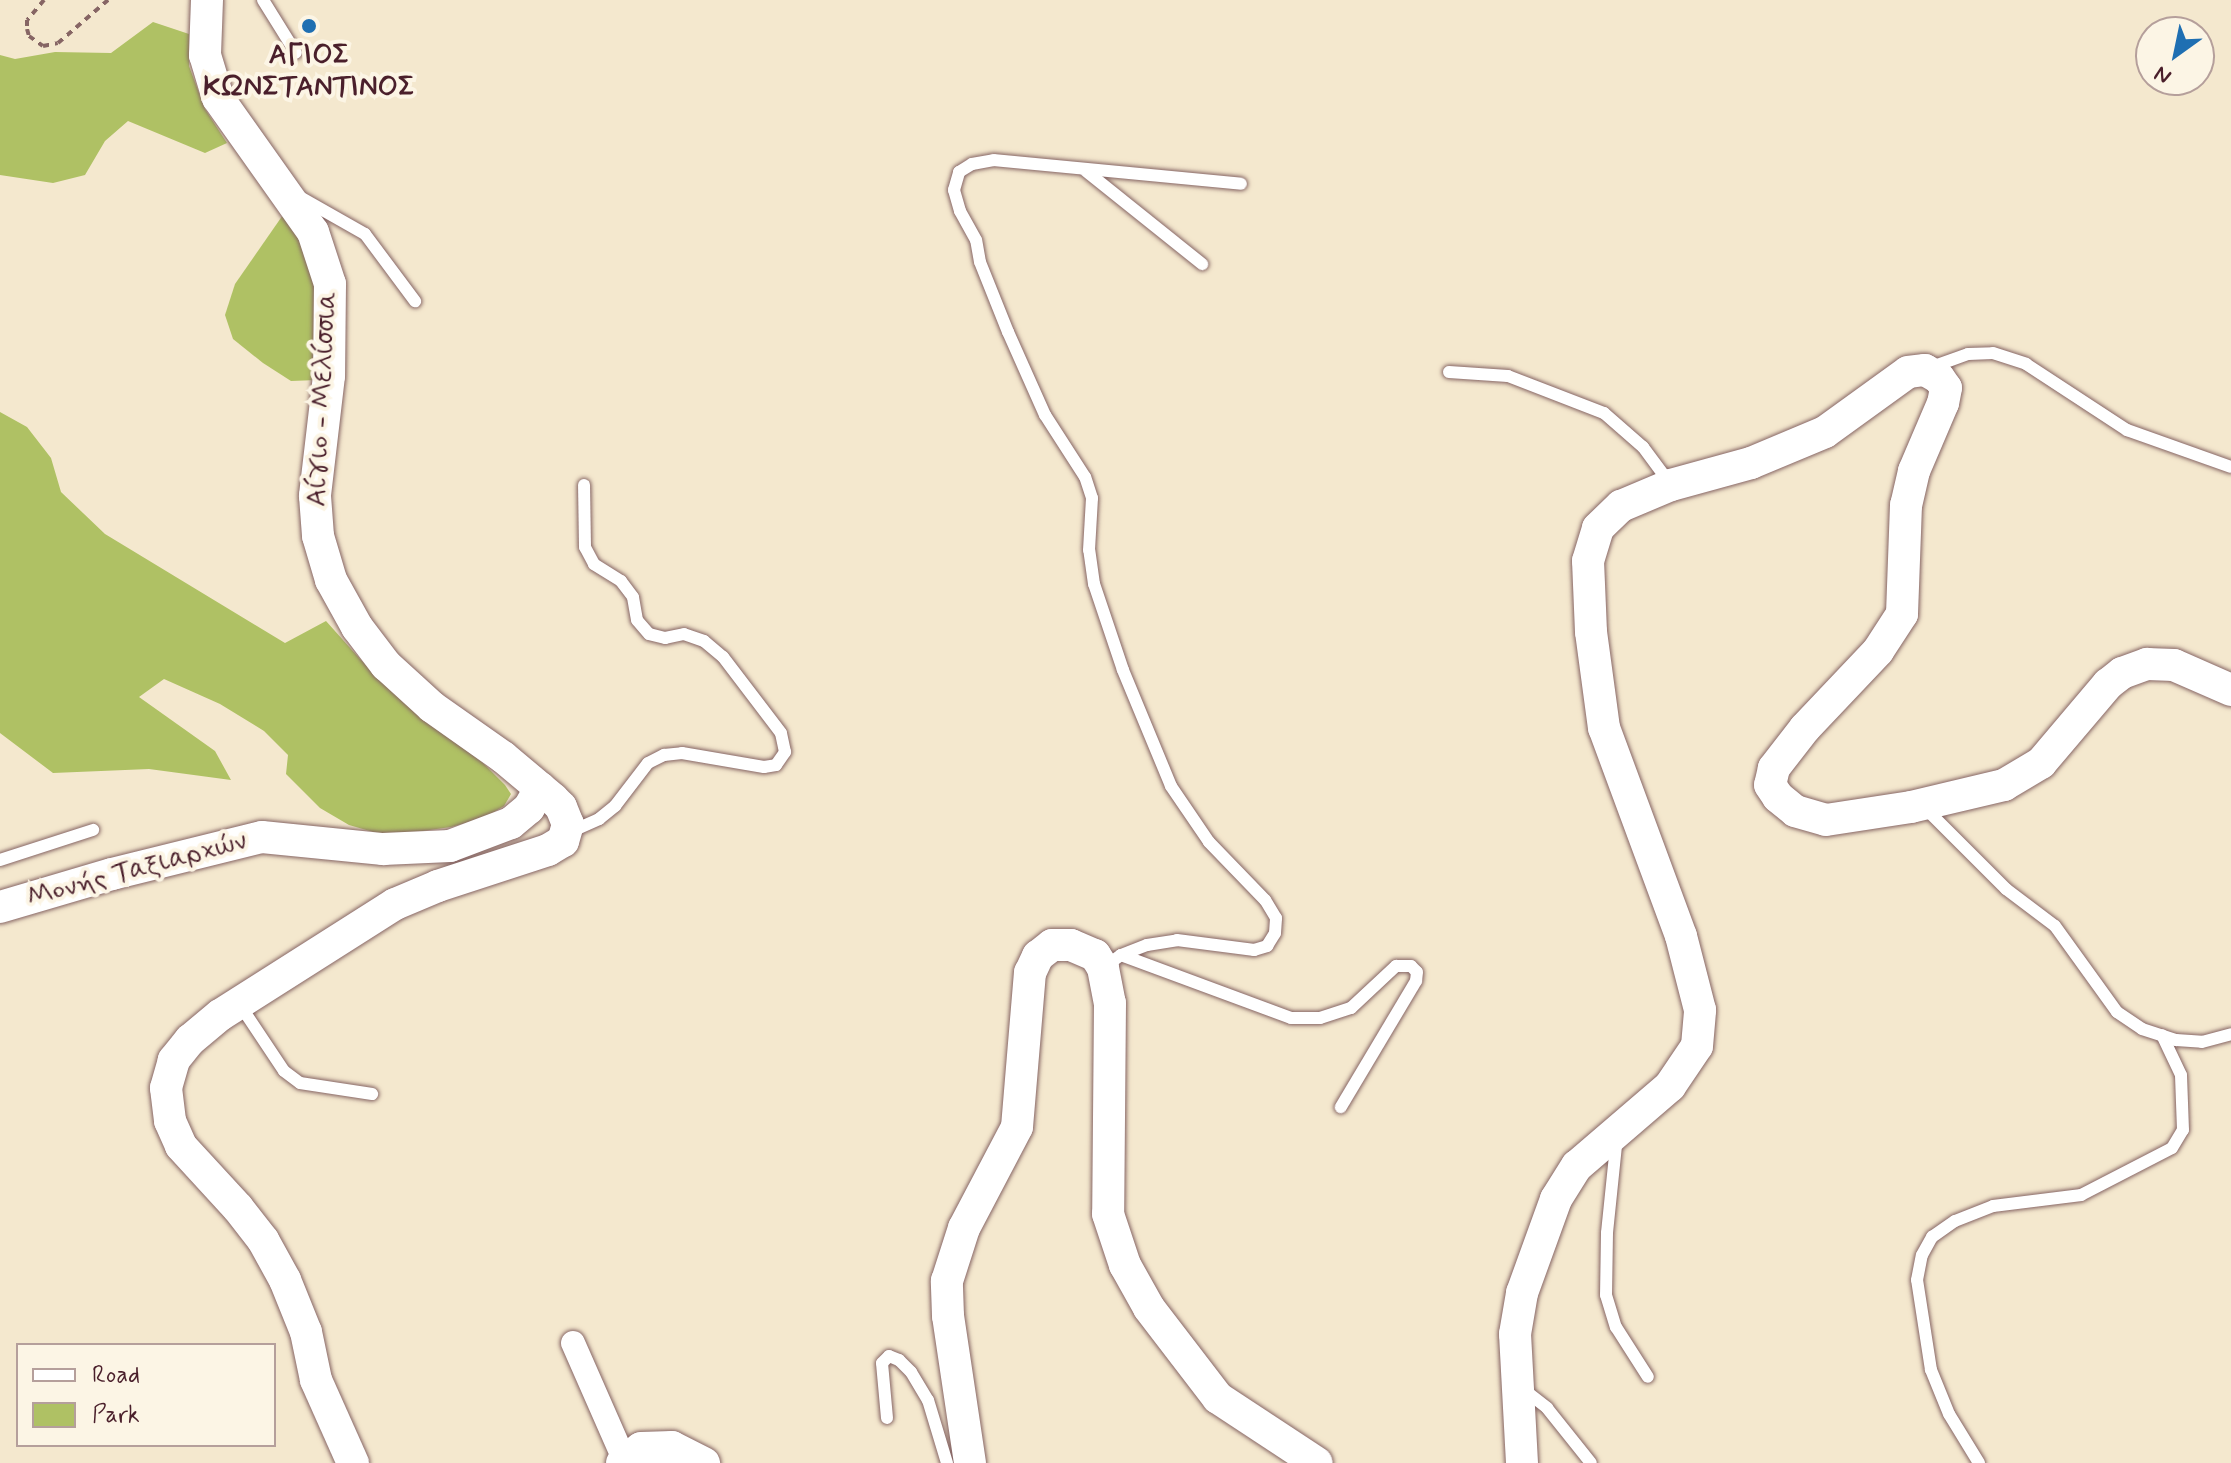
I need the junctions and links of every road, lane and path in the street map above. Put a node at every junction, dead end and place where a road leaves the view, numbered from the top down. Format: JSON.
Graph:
{"nodes":[{"id":1,"x":44,"y":0,"type":"edge"},
{"id":2,"x":108,"y":0,"type":"edge"},
{"id":3,"x":207,"y":0,"type":"edge"},
{"id":4,"x":263,"y":0,"type":"edge"},
{"id":5,"x":296,"y":53,"type":"dead end"},
{"id":6,"x":1084,"y":169,"type":"junction"},
{"id":7,"x":1241,"y":184,"type":"dead end"},
{"id":8,"x":281,"y":187,"type":"junction"},
{"id":9,"x":1202,"y":264,"type":"dead end"},
{"id":10,"x":415,"y":301,"type":"dead end"},
{"id":11,"x":1925,"y":370,"type":"junction"},
{"id":12,"x":1449,"y":372,"type":"dead end"},
{"id":13,"x":2231,"y":467,"type":"edge"},
{"id":14,"x":584,"y":485,"type":"dead end"},
{"id":15,"x":1671,"y":485,"type":"junction"},
{"id":16,"x":2231,"y":690,"type":"edge"},
{"id":17,"x":540,"y":788,"type":"junction"},
{"id":18,"x":1922,"y":804,"type":"junction"},
{"id":19,"x":93,"y":830,"type":"dead end"},
{"id":20,"x":567,"y":834,"type":"junction"},
{"id":21,"x":0,"y":860,"type":"edge"},
{"id":22,"x":0,"y":907,"type":"edge"},
{"id":23,"x":1112,"y":961,"type":"junction"},
{"id":24,"x":239,"y":1003,"type":"junction"},
{"id":25,"x":2231,"y":1034,"type":"edge"},
{"id":26,"x":2162,"y":1035,"type":"junction"},
{"id":27,"x":372,"y":1094,"type":"dead end"},
{"id":28,"x":1341,"y":1107,"type":"dead end"},
{"id":29,"x":1616,"y":1129,"type":"junction"},
{"id":30,"x":573,"y":1343,"type":"dead end"},
{"id":31,"x":1648,"y":1377,"type":"dead end"},
{"id":32,"x":1516,"y":1384,"type":"junction"},
{"id":33,"x":887,"y":1418,"type":"dead end"},
{"id":34,"x":623,"y":1461,"type":"edge"},
{"id":35,"x":353,"y":1463,"type":"edge"},
{"id":36,"x":704,"y":1463,"type":"edge"},
{"id":37,"x":947,"y":1463,"type":"edge"},
{"id":38,"x":970,"y":1463,"type":"edge"},
{"id":39,"x":1317,"y":1463,"type":"edge"},
{"id":40,"x":1522,"y":1463,"type":"edge"},
{"id":41,"x":1591,"y":1463,"type":"edge"},
{"id":42,"x":1979,"y":1463,"type":"edge"}],
"edges":[{"from":1,"to":2,"type":"path"},
{"from":3,"to":8,"type":"main road","name":"Αίγιο - Μελίσσια"},
{"from":4,"to":5,"type":"lane"},
{"from":6,"to":7,"type":"lane"},
{"from":6,"to":9,"type":"lane"},
{"from":6,"to":23,"type":"lane"},
{"from":8,"to":10,"type":"lane"},
{"from":8,"to":17,"type":"main road","name":"Αίγιο - Μελίσσια"},
{"from":11,"to":13,"type":"lane"},
{"from":11,"to":15,"type":"main road"},
{"from":11,"to":18,"type":"main road"},
{"from":12,"to":15,"type":"lane"},
{"from":14,"to":20,"type":"lane"},
{"from":15,"to":29,"type":"main road"},
{"from":16,"to":18,"type":"main road"},
{"from":17,"to":20,"type":"main road","name":"Αίγιο - Μελίσσια"},
{"from":17,"to":22,"type":"main road","name":"Μονής Ταξιαρχών"},
{"from":18,"to":26,"type":"lane"},
{"from":19,"to":21,"type":"lane"},
{"from":20,"to":24,"type":"main road"},
{"from":23,"to":28,"type":"lane"},
{"from":23,"to":38,"type":"main road"},
{"from":23,"to":39,"type":"main road"},
{"from":24,"to":27,"type":"lane"},
{"from":24,"to":35,"type":"main road"},
{"from":25,"to":26,"type":"lane"},
{"from":26,"to":42,"type":"lane"},
{"from":29,"to":31,"type":"lane"},
{"from":29,"to":32,"type":"main road"},
{"from":30,"to":34,"type":"street"},
{"from":32,"to":40,"type":"main road"},
{"from":32,"to":41,"type":"lane"},
{"from":33,"to":37,"type":"lane"},
{"from":34,"to":36,"type":"main road"}]}
